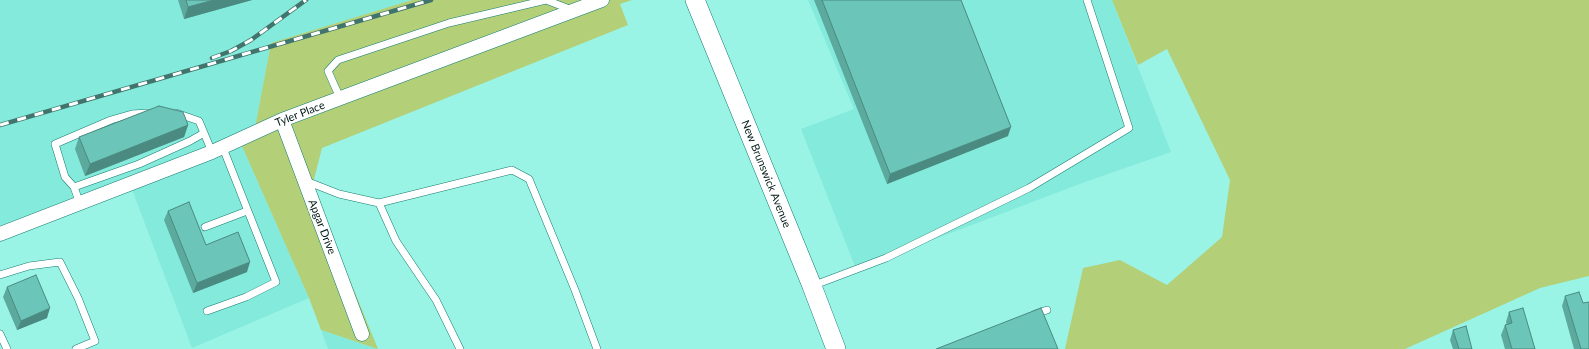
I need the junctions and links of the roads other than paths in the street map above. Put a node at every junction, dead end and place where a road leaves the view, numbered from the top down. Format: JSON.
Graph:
{"nodes":[{"id":1,"x":602,"y":0,"type":"edge"},
{"id":2,"x":695,"y":0,"type":"edge"},
{"id":3,"x":1087,"y":0,"type":"edge"},
{"id":4,"x":574,"y":10,"type":"junction"},
{"id":5,"x":340,"y":98,"type":"junction"},
{"id":6,"x":168,"y":110,"type":"edge"},
{"id":7,"x":154,"y":112,"type":"edge"},
{"id":8,"x":282,"y":120,"type":"junction"},
{"id":9,"x":204,"y":132,"type":"junction"},
{"id":10,"x":217,"y":150,"type":"junction"},
{"id":11,"x":304,"y":180,"type":"junction"},
{"id":12,"x":74,"y":187,"type":"junction"},
{"id":13,"x":379,"y":203,"type":"junction"},
{"id":14,"x":80,"y":204,"type":"junction"},
{"id":15,"x":247,"y":211,"type":"junction"},
{"id":16,"x":206,"y":227,"type":"dead end"},
{"id":17,"x":0,"y":234,"type":"edge"},
{"id":18,"x":0,"y":275,"type":"edge"},
{"id":19,"x":812,"y":286,"type":"junction"},
{"id":20,"x":1047,"y":310,"type":"dead end"},
{"id":21,"x":207,"y":311,"type":"dead end"},
{"id":22,"x":1026,"y":318,"type":"edge"},
{"id":23,"x":0,"y":334,"type":"edge"},
{"id":24,"x":362,"y":334,"type":"dead end"},
{"id":25,"x":7,"y":349,"type":"edge"},
{"id":26,"x":76,"y":349,"type":"edge"},
{"id":27,"x":460,"y":349,"type":"edge"},
{"id":28,"x":597,"y":349,"type":"edge"},
{"id":29,"x":836,"y":349,"type":"edge"}],
"edges":[{"from":1,"to":4,"type":"street","name":"Tyler Place"},
{"from":2,"to":19,"type":"street","name":"New Brunswick Avenue"},
{"from":3,"to":19,"type":"lane"},
{"from":4,"to":5,"type":"street","name":"Tyler Place"},
{"from":4,"to":5,"type":"lane"},
{"from":5,"to":8,"type":"street","name":"Tyler Place"},
{"from":6,"to":9,"type":"lane"},
{"from":7,"to":12,"type":"lane"},
{"from":8,"to":10,"type":"street","name":"Tyler Place"},
{"from":8,"to":11,"type":"street","name":"Apgar Drive"},
{"from":9,"to":10,"type":"lane"},
{"from":9,"to":12,"type":"lane"},
{"from":10,"to":14,"type":"street","name":"Tyler Place"},
{"from":10,"to":15,"type":"lane"},
{"from":11,"to":13,"type":"lane"},
{"from":11,"to":24,"type":"street","name":"Apgar Drive"},
{"from":12,"to":14,"type":"lane"},
{"from":13,"to":27,"type":"lane"},
{"from":13,"to":28,"type":"lane"},
{"from":14,"to":17,"type":"street","name":"Tyler Place"},
{"from":15,"to":16,"type":"lane"},
{"from":15,"to":21,"type":"lane"},
{"from":18,"to":26,"type":"lane"},
{"from":19,"to":29,"type":"street","name":"New Brunswick Avenue"},
{"from":20,"to":22,"type":"lane"},
{"from":23,"to":25,"type":"lane"}]}
